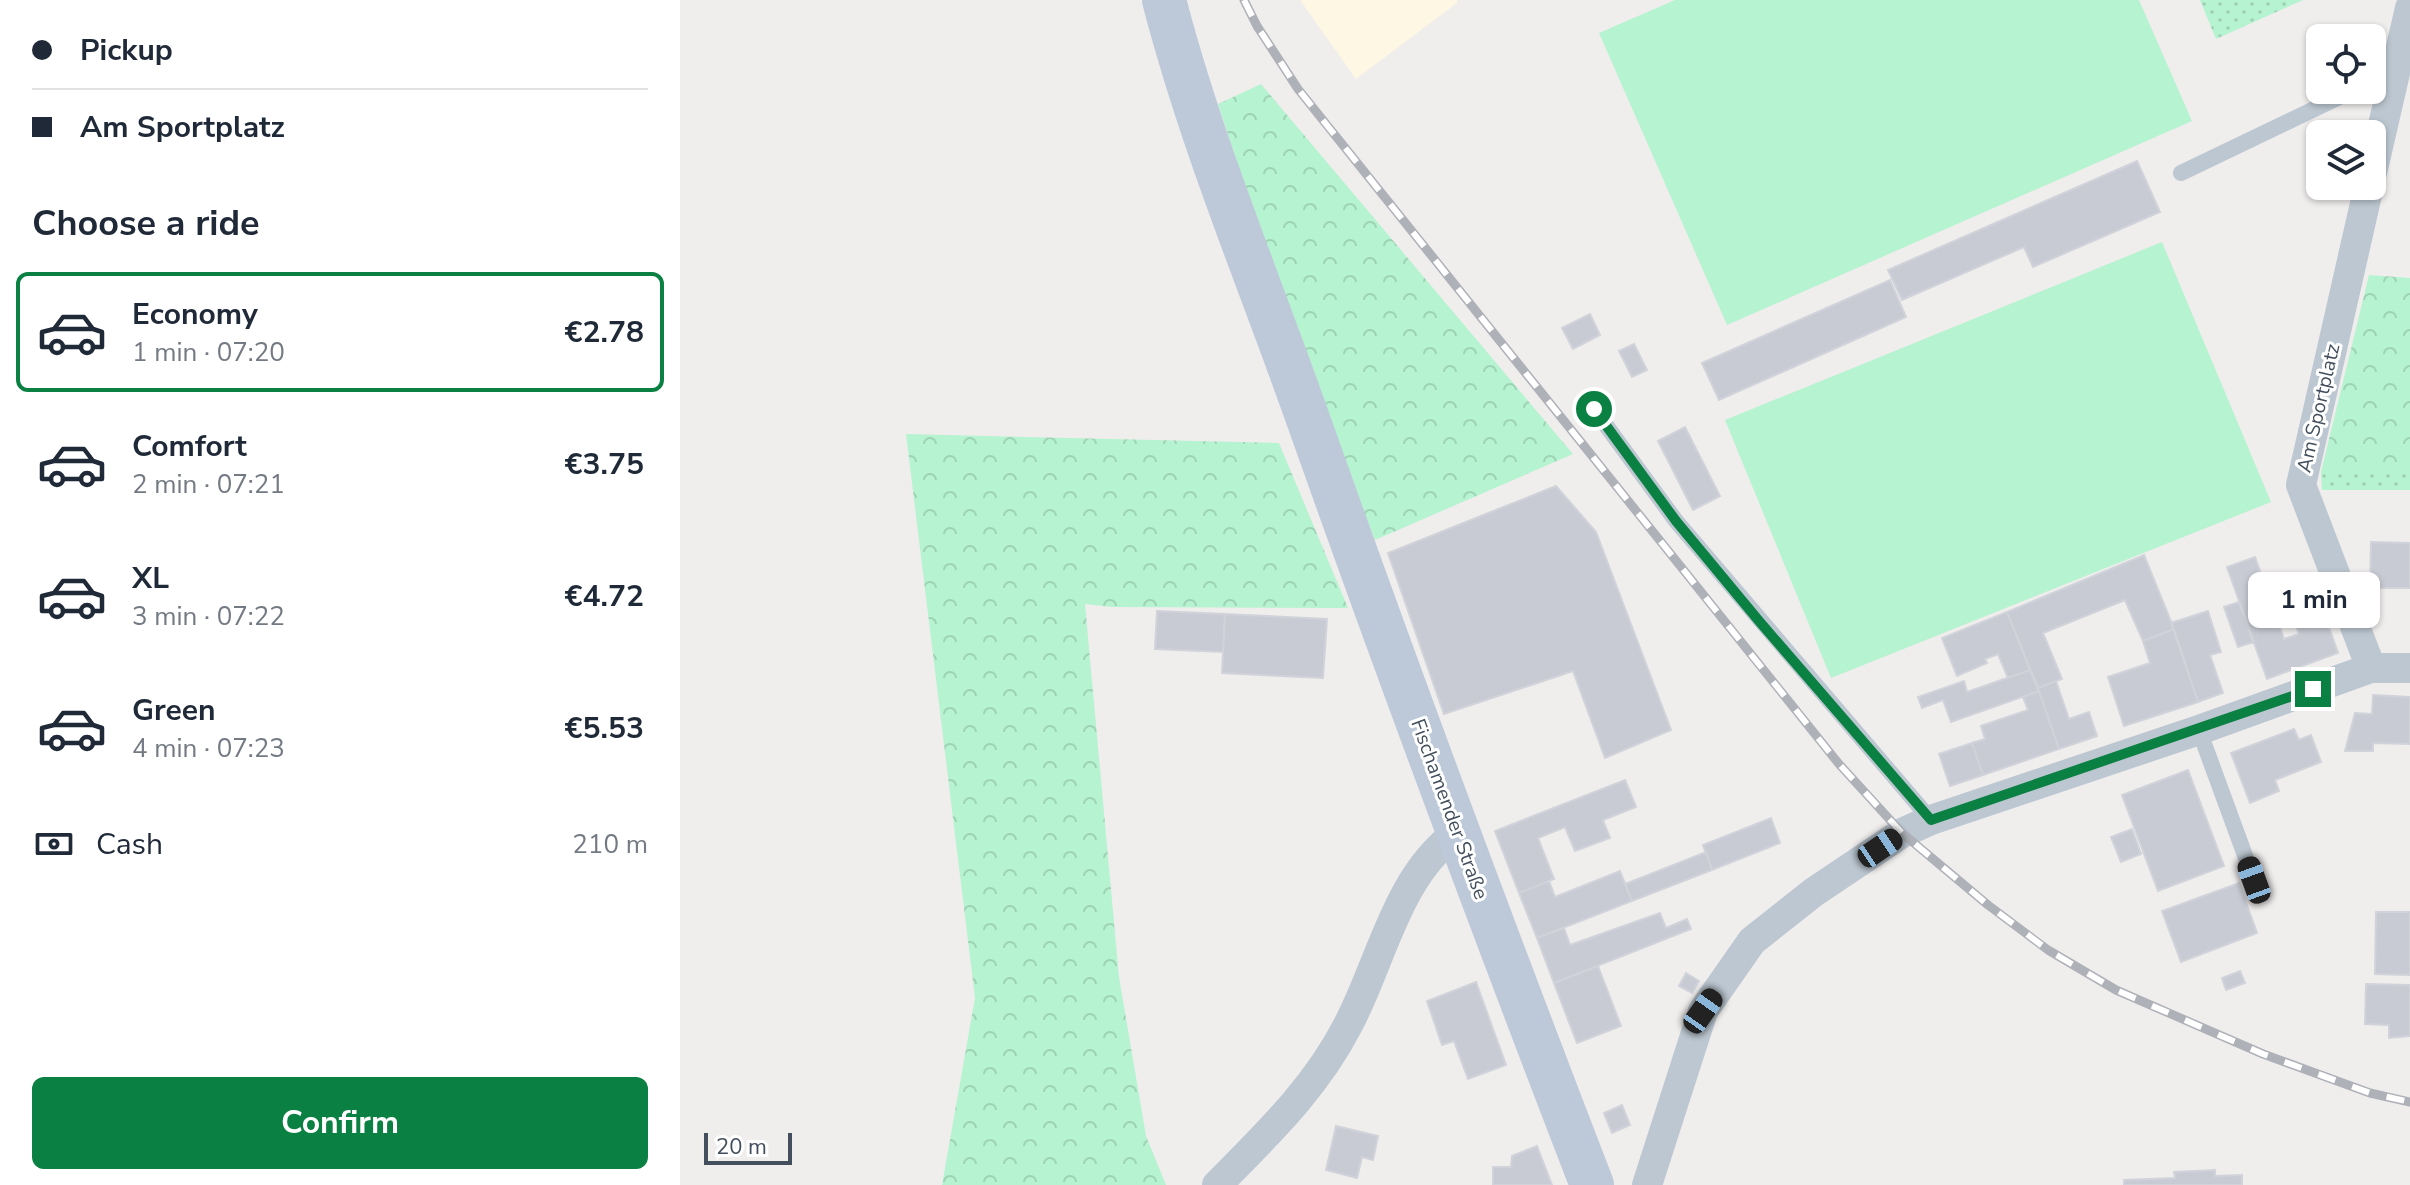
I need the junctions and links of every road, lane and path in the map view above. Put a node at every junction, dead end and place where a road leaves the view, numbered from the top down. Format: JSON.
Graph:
{"nodes":[{"id":1,"x":1164,"y":0,"type":"edge"},
{"id":2,"x":2410,"y":8,"type":"edge"},
{"id":3,"x":2386,"y":71,"type":"edge"},
{"id":4,"x":2325,"y":104,"type":"edge"},
{"id":5,"x":2181,"y":173,"type":"dead end"},
{"id":6,"x":2366,"y":200,"type":"edge"},
{"id":7,"x":1594,"y":409,"type":"dead end"},
{"id":8,"x":2371,"y":668,"type":"junction"},
{"id":9,"x":2410,"y":668,"type":"edge"},
{"id":10,"x":2199,"y":730,"type":"junction"},
{"id":11,"x":1931,"y":820,"type":"junction"},
{"id":12,"x":1458,"y":832,"type":"junction"},
{"id":13,"x":2254,"y":880,"type":"dead end"},
{"id":14,"x":1217,"y":1185,"type":"edge"},
{"id":15,"x":1592,"y":1185,"type":"edge"},
{"id":16,"x":1647,"y":1185,"type":"edge"}],
"edges":[{"from":1,"to":12,"type":"main road","name":"Fischamender Straße"},
{"from":2,"to":3,"type":"street"},
{"from":4,"to":5,"type":"lane"},
{"from":6,"to":8,"type":"street","name":"Am Sportplatz"},
{"from":7,"to":11,"type":"lane"},
{"from":8,"to":9,"type":"street"},
{"from":8,"to":10,"type":"street"},
{"from":10,"to":11,"type":"street"},
{"from":10,"to":13,"type":"lane"},
{"from":11,"to":16,"type":"street"},
{"from":12,"to":14,"type":"street"},
{"from":12,"to":15,"type":"main road","name":"Fischamender Straße"}]}
